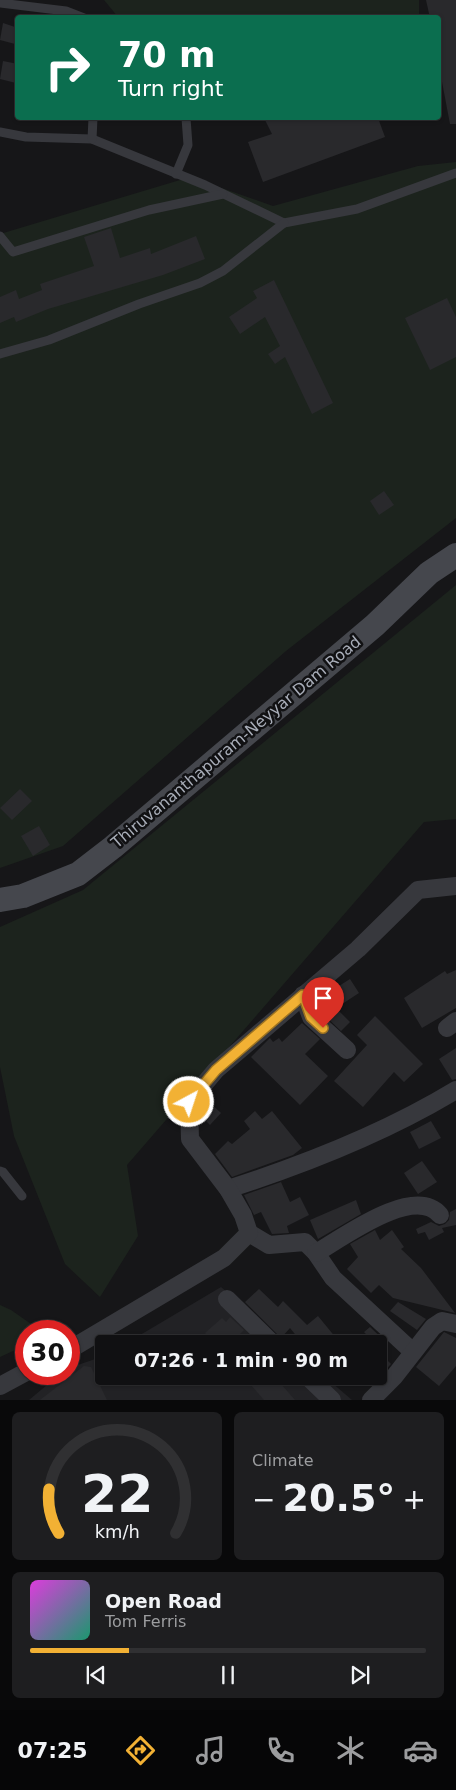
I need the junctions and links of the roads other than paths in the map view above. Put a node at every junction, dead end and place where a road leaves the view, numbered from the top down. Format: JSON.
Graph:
{"nodes":[{"id":1,"x":0,"y":3,"type":"edge"},
{"id":2,"x":76,"y":15,"type":"edge"},
{"id":3,"x":93,"y":120,"type":"edge"},
{"id":4,"x":186,"y":120,"type":"edge"},
{"id":5,"x":0,"y":132,"type":"edge"},
{"id":6,"x":92,"y":138,"type":"junction"},
{"id":7,"x":456,"y":173,"type":"edge"},
{"id":8,"x":176,"y":174,"type":"junction"},
{"id":9,"x":224,"y":194,"type":"junction"},
{"id":10,"x":284,"y":223,"type":"junction"},
{"id":11,"x":0,"y":236,"type":"edge"},
{"id":12,"x":0,"y":354,"type":"edge"},
{"id":13,"x":456,"y":555,"type":"edge"},
{"id":14,"x":456,"y":886,"type":"edge"},
{"id":15,"x":0,"y":900,"type":"edge"},
{"id":16,"x":303,"y":995,"type":"junction"},
{"id":17,"x":347,"y":1050,"type":"dead end"},
{"id":18,"x":456,"y":1090,"type":"edge"},
{"id":19,"x":0,"y":1171,"type":"edge"},
{"id":20,"x":228,"y":1189,"type":"junction"},
{"id":21,"x":22,"y":1196,"type":"dead end"},
{"id":22,"x":440,"y":1215,"type":"dead end"},
{"id":23,"x":249,"y":1233,"type":"junction"},
{"id":24,"x":316,"y":1253,"type":"junction"},
{"id":25,"x":227,"y":1299,"type":"dead end"},
{"id":26,"x":456,"y":1324,"type":"edge"},
{"id":27,"x":264,"y":1335,"type":"edge"},
{"id":28,"x":80,"y":1343,"type":"edge"},
{"id":29,"x":413,"y":1352,"type":"junction"},
{"id":30,"x":15,"y":1378,"type":"edge"},
{"id":31,"x":317,"y":1385,"type":"edge"},
{"id":32,"x":0,"y":1386,"type":"edge"},
{"id":33,"x":332,"y":1400,"type":"edge"},
{"id":34,"x":371,"y":1400,"type":"edge"}],
"edges":[{"from":1,"to":2,"type":"lane"},
{"from":3,"to":6,"type":"lane"},
{"from":4,"to":8,"type":"lane"},
{"from":5,"to":6,"type":"lane"},
{"from":6,"to":8,"type":"lane"},
{"from":7,"to":10,"type":"lane"},
{"from":8,"to":9,"type":"lane"},
{"from":9,"to":10,"type":"lane"},
{"from":9,"to":11,"type":"lane"},
{"from":10,"to":12,"type":"lane"},
{"from":13,"to":15,"type":"main road","name":"Thiruvananthapuram-Neyyar Dam Road"},
{"from":14,"to":16,"type":"street"},
{"from":16,"to":17,"type":"street"},
{"from":16,"to":20,"type":"street"},
{"from":18,"to":20,"type":"street"},
{"from":19,"to":21,"type":"lane"},
{"from":20,"to":23,"type":"street"},
{"from":22,"to":24,"type":"street"},
{"from":23,"to":24,"type":"street"},
{"from":23,"to":28,"type":"street"},
{"from":24,"to":29,"type":"street"},
{"from":25,"to":27,"type":"street"},
{"from":26,"to":29,"type":"street"},
{"from":29,"to":34,"type":"street"},
{"from":30,"to":32,"type":"street"},
{"from":31,"to":33,"type":"street"}]}
